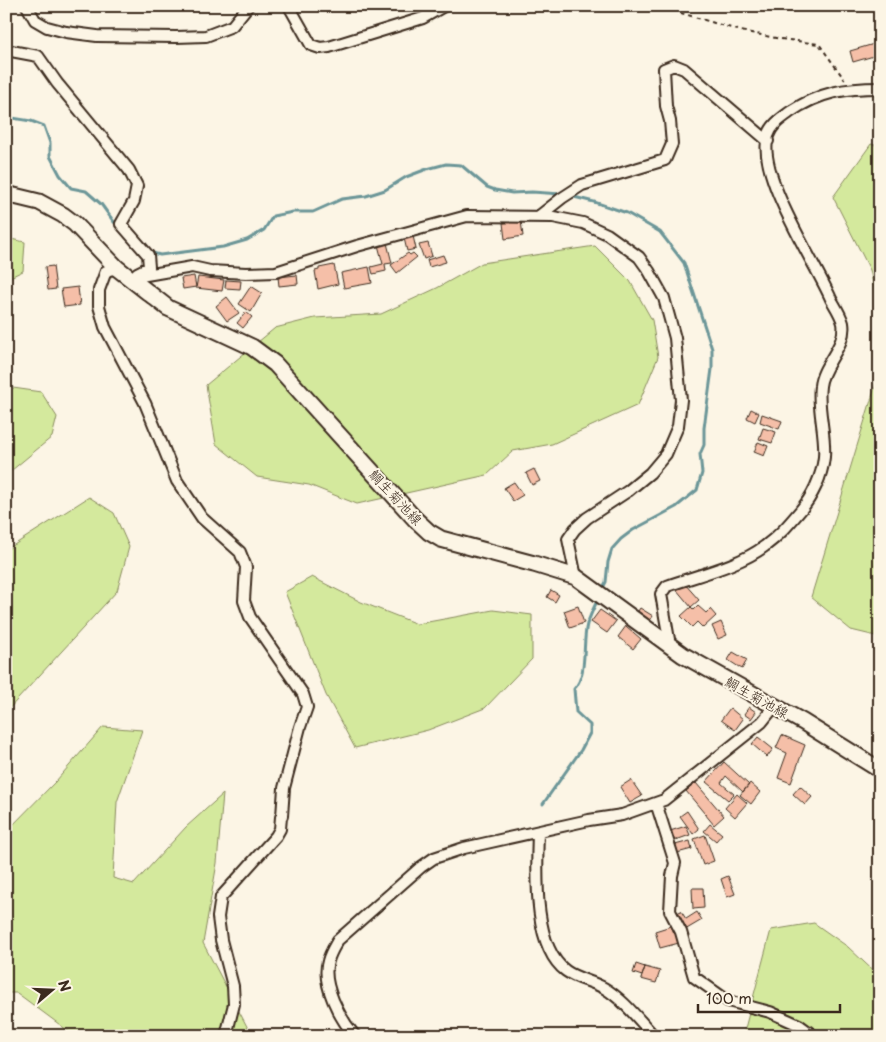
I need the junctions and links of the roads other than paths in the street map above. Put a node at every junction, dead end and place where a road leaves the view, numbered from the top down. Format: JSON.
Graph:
{"nodes":[{"id":1,"x":27,"y":6,"type":"edge"},
{"id":2,"x":248,"y":6,"type":"edge"},
{"id":3,"x":289,"y":6,"type":"edge"},
{"id":4,"x":444,"y":6,"type":"edge"},
{"id":5,"x":6,"y":50,"type":"edge"},
{"id":6,"x":880,"y":88,"type":"edge"},
{"id":7,"x":768,"y":141,"type":"junction"},
{"id":8,"x":6,"y":194,"type":"edge"},
{"id":9,"x":538,"y":217,"type":"junction"},
{"id":10,"x":117,"y":268,"type":"junction"},
{"id":11,"x":129,"y":278,"type":"junction"},
{"id":12,"x":576,"y":577,"type":"junction"},
{"id":13,"x":670,"y":645,"type":"junction"},
{"id":14,"x":774,"y":707,"type":"junction"},
{"id":15,"x":880,"y":770,"type":"edge"},
{"id":16,"x":656,"y":803,"type":"junction"},
{"id":17,"x":538,"y":832,"type":"junction"},
{"id":18,"x":226,"y":1036,"type":"edge"},
{"id":19,"x":355,"y":1036,"type":"edge"},
{"id":20,"x":654,"y":1036,"type":"edge"},
{"id":21,"x":814,"y":1036,"type":"edge"}],
"edges":[{"from":1,"to":2,"type":"street"},
{"from":3,"to":4,"type":"street"},
{"from":5,"to":11,"type":"street"},
{"from":6,"to":7,"type":"street"},
{"from":7,"to":9,"type":"street"},
{"from":7,"to":13,"type":"street"},
{"from":8,"to":10,"type":"main road","name":"鯛生菊池線"},
{"from":9,"to":11,"type":"street"},
{"from":9,"to":12,"type":"street"},
{"from":10,"to":11,"type":"main road","name":"鯛生菊池線"},
{"from":10,"to":18,"type":"street"},
{"from":11,"to":12,"type":"main road","name":"鯛生菊池線"},
{"from":12,"to":13,"type":"main road","name":"鯛生菊池線"},
{"from":13,"to":14,"type":"main road","name":"鯛生菊池線"},
{"from":14,"to":15,"type":"main road","name":"鯛生菊池線"},
{"from":14,"to":16,"type":"street"},
{"from":16,"to":17,"type":"street"},
{"from":16,"to":21,"type":"street"},
{"from":17,"to":19,"type":"street"},
{"from":17,"to":20,"type":"street"}]}
